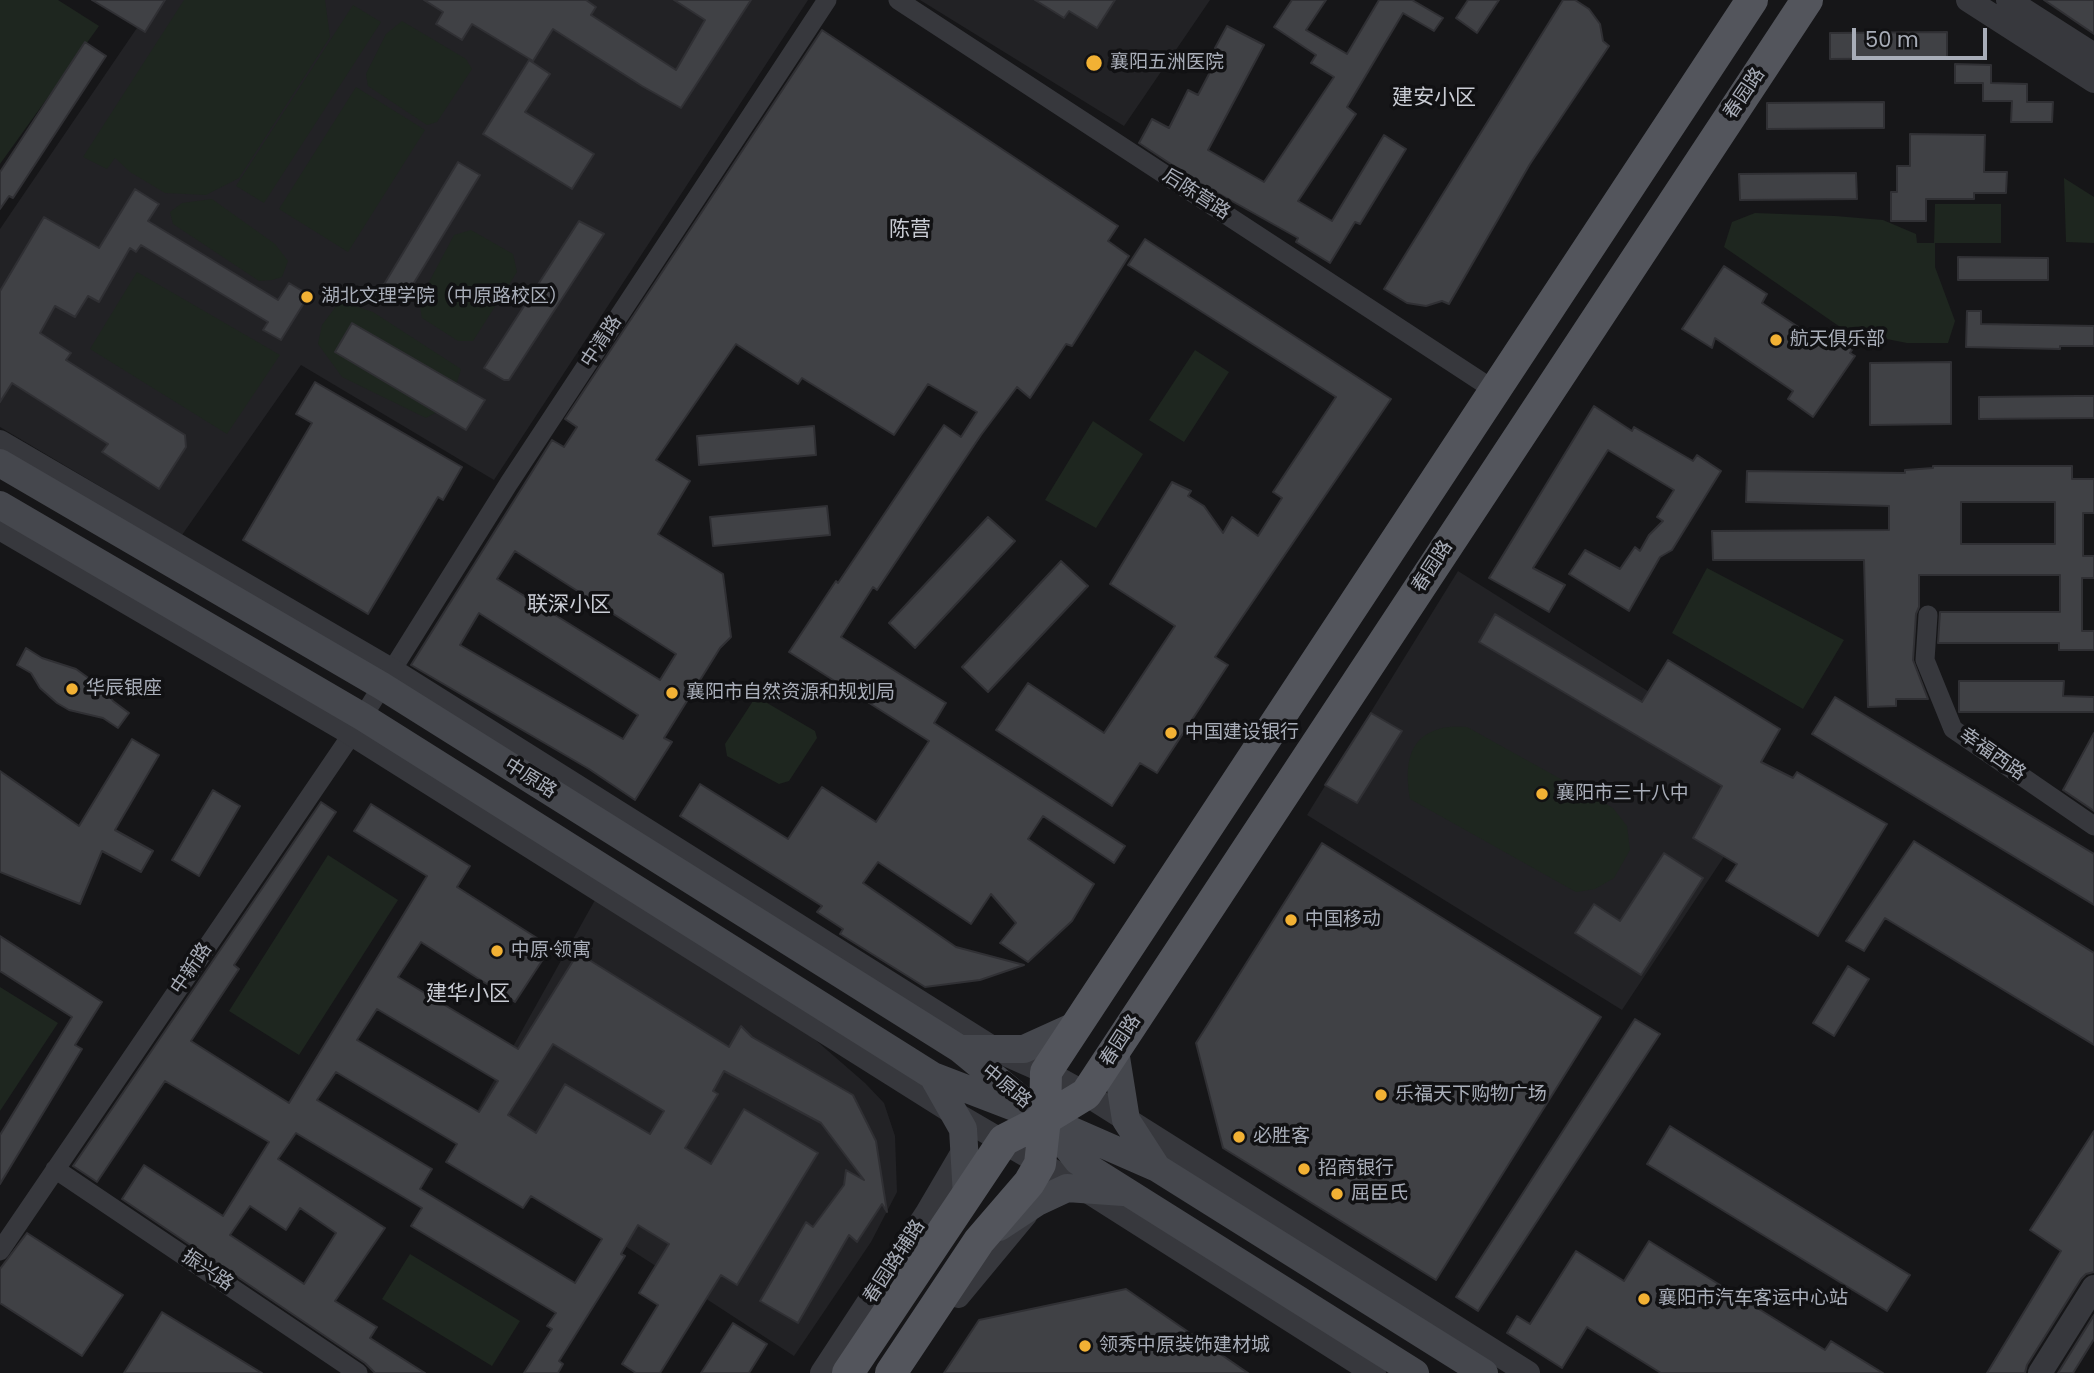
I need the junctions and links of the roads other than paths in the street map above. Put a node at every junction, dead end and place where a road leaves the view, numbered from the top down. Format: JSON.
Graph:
{"nodes":[{"id":1,"x":827,"y":0,"type":"edge"},
{"id":2,"x":898,"y":0,"type":"edge"},
{"id":3,"x":1752,"y":0,"type":"edge"},
{"id":4,"x":1807,"y":0,"type":"edge"},
{"id":5,"x":1968,"y":0,"type":"edge"},
{"id":6,"x":2008,"y":0,"type":"edge"},
{"id":7,"x":2094,"y":55,"type":"edge"},
{"id":8,"x":2094,"y":81,"type":"edge"},
{"id":9,"x":1494,"y":390,"type":"junction"},
{"id":10,"x":0,"y":442,"type":"edge"},
{"id":11,"x":0,"y":463,"type":"edge"},
{"id":12,"x":0,"y":505,"type":"edge"},
{"id":13,"x":0,"y":528,"type":"edge"},
{"id":14,"x":1927,"y":615,"type":"dead end"},
{"id":15,"x":387,"y":678,"type":"junction"},
{"id":16,"x":357,"y":725,"type":"junction"},
{"id":17,"x":2094,"y":826,"type":"edge"},
{"id":18,"x":1077,"y":1025,"type":"junction"},
{"id":19,"x":960,"y":1049,"type":"junction"},
{"id":20,"x":994,"y":1049,"type":"junction"},
{"id":21,"x":1115,"y":1051,"type":"junction"},
{"id":22,"x":1046,"y":1072,"type":"junction"},
{"id":23,"x":933,"y":1076,"type":"junction"},
{"id":24,"x":1086,"y":1094,"type":"junction"},
{"id":25,"x":954,"y":1113,"type":"junction"},
{"id":26,"x":1045,"y":1119,"type":"junction"},
{"id":27,"x":1126,"y":1120,"type":"junction"},
{"id":28,"x":1004,"y":1140,"type":"junction"},
{"id":29,"x":964,"y":1150,"type":"junction"},
{"id":30,"x":1040,"y":1164,"type":"junction"},
{"id":31,"x":1157,"y":1168,"type":"junction"},
{"id":32,"x":55,"y":1169,"type":"junction"},
{"id":33,"x":1086,"y":1190,"type":"junction"},
{"id":34,"x":1128,"y":1193,"type":"junction"},
{"id":35,"x":967,"y":1196,"type":"junction"},
{"id":36,"x":1037,"y":1202,"type":"junction"},
{"id":37,"x":979,"y":1241,"type":"junction"},
{"id":38,"x":0,"y":1251,"type":"edge"},
{"id":39,"x":2094,"y":1287,"type":"edge"},
{"id":40,"x":358,"y":1373,"type":"edge"},
{"id":41,"x":822,"y":1373,"type":"edge"},
{"id":42,"x":848,"y":1373,"type":"edge"},
{"id":43,"x":891,"y":1373,"type":"edge"},
{"id":44,"x":908,"y":1373,"type":"edge"},
{"id":45,"x":1374,"y":1373,"type":"edge"},
{"id":46,"x":1415,"y":1373,"type":"edge"},
{"id":47,"x":1484,"y":1373,"type":"edge"},
{"id":48,"x":1528,"y":1373,"type":"edge"},
{"id":49,"x":2040,"y":1373,"type":"edge"}],
"edges":[{"from":1,"to":15,"type":"street","name":"中清路"},
{"from":2,"to":9,"type":"street","name":"后陈营路"},
{"from":3,"to":9,"type":"main road"},
{"from":4,"to":21,"type":"main road","name":"春园路"},
{"from":5,"to":8,"type":"street"},
{"from":6,"to":7,"type":"street"},
{"from":9,"to":18,"type":"main road"},
{"from":10,"to":15,"type":"street"},
{"from":11,"to":15,"type":"main road","name":"中原路"},
{"from":12,"to":16,"type":"main road","name":"中原路"},
{"from":13,"to":16,"type":"street"},
{"from":14,"to":17,"type":"street","name":"幸福西路"},
{"from":15,"to":16,"type":"street","name":"中新路"},
{"from":15,"to":19,"type":"main road","name":"中原路"},
{"from":15,"to":20,"type":"street"},
{"from":16,"to":23,"type":"main road","name":"中原路"},
{"from":16,"to":25,"type":"street"},
{"from":16,"to":32,"type":"street","name":"中新路"},
{"from":18,"to":20,"type":"main road"},
{"from":18,"to":22,"type":"main road"},
{"from":19,"to":20,"type":"main road"},
{"from":19,"to":26,"type":"main road","name":"中原路"},
{"from":20,"to":22,"type":"street"},
{"from":21,"to":24,"type":"main road","name":"春园路"},
{"from":21,"to":27,"type":"main road"},
{"from":22,"to":24,"type":"street"},
{"from":22,"to":26,"type":"main road"},
{"from":23,"to":25,"type":"main road"},
{"from":23,"to":26,"type":"main road","name":"中原路"},
{"from":24,"to":26,"type":"main road","name":"春园路"},
{"from":24,"to":27,"type":"street"},
{"from":25,"to":28,"type":"street"},
{"from":25,"to":29,"type":"main road"},
{"from":26,"to":28,"type":"main road","name":"春园路"},
{"from":26,"to":30,"type":"main road"},
{"from":26,"to":31,"type":"main road","name":"中原路"},
{"from":26,"to":34,"type":"main road","name":"中原路"},
{"from":27,"to":31,"type":"main road"},
{"from":27,"to":48,"type":"street"},
{"from":28,"to":30,"type":"street"},
{"from":28,"to":35,"type":"main road","name":"春园路"},
{"from":29,"to":35,"type":"main road"},
{"from":29,"to":41,"type":"street","name":"春园路辅路"},
{"from":30,"to":33,"type":"street"},
{"from":30,"to":37,"type":"main road"},
{"from":31,"to":47,"type":"main road","name":"中原路"},
{"from":32,"to":38,"type":"street","name":"中新路"},
{"from":32,"to":40,"type":"street","name":"振兴路"},
{"from":33,"to":34,"type":"main road"},
{"from":33,"to":36,"type":"main road"},
{"from":33,"to":45,"type":"street"},
{"from":34,"to":46,"type":"main road","name":"中原路"},
{"from":35,"to":42,"type":"main road","name":"春园路"},
{"from":36,"to":37,"type":"main road"},
{"from":36,"to":44,"type":"street"},
{"from":37,"to":43,"type":"main road"},
{"from":39,"to":49,"type":"street"}]}
